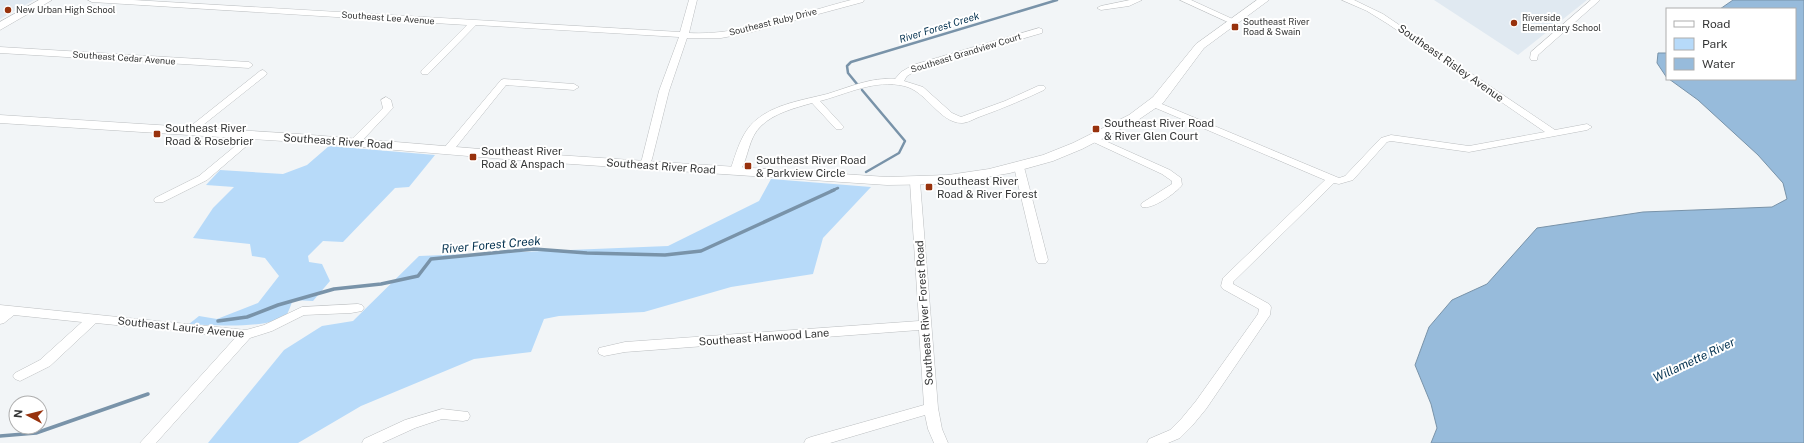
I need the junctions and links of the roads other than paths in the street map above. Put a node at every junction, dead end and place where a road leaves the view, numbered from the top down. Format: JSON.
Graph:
{"nodes":[{"id":1,"x":47,"y":0,"type":"edge"},
{"id":2,"x":92,"y":0,"type":"edge"},
{"id":3,"x":693,"y":0,"type":"edge"},
{"id":4,"x":860,"y":0,"type":"edge"},
{"id":5,"x":1138,"y":0,"type":"edge"},
{"id":6,"x":1184,"y":0,"type":"edge"},
{"id":7,"x":1264,"y":0,"type":"edge"},
{"id":8,"x":1346,"y":0,"type":"edge"},
{"id":9,"x":1596,"y":0,"type":"edge"},
{"id":10,"x":1101,"y":8,"type":"dead end"},
{"id":11,"x":1233,"y":21,"type":"junction"},
{"id":12,"x":473,"y":23,"type":"junction"},
{"id":13,"x":0,"y":27,"type":"edge"},
{"id":14,"x":1039,"y":31,"type":"dead end"},
{"id":15,"x":684,"y":35,"type":"junction"},
{"id":16,"x":0,"y":50,"type":"edge"},
{"id":17,"x":1534,"y":58,"type":"dead end"},
{"id":18,"x":249,"y":65,"type":"dead end"},
{"id":19,"x":262,"y":72,"type":"dead end"},
{"id":20,"x":425,"y":72,"type":"dead end"},
{"id":21,"x":898,"y":82,"type":"junction"},
{"id":22,"x":574,"y":87,"type":"dead end"},
{"id":23,"x":1041,"y":88,"type":"dead end"},
{"id":24,"x":386,"y":100,"type":"dead end"},
{"id":25,"x":814,"y":100,"type":"junction"},
{"id":26,"x":1154,"y":104,"type":"junction"},
{"id":27,"x":0,"y":119,"type":"edge"},
{"id":28,"x":839,"y":127,"type":"dead end"},
{"id":29,"x":1587,"y":127,"type":"dead end"},
{"id":30,"x":190,"y":131,"type":"junction"},
{"id":31,"x":1552,"y":133,"type":"junction"},
{"id":32,"x":254,"y":135,"type":"junction"},
{"id":33,"x":1092,"y":138,"type":"junction"},
{"id":34,"x":355,"y":142,"type":"junction"},
{"id":35,"x":448,"y":150,"type":"junction"},
{"id":36,"x":644,"y":165,"type":"junction"},
{"id":37,"x":1019,"y":167,"type":"junction"},
{"id":38,"x":735,"y":171,"type":"junction"},
{"id":39,"x":1332,"y":179,"type":"junction"},
{"id":40,"x":915,"y":182,"type":"junction"},
{"id":41,"x":159,"y":200,"type":"dead end"},
{"id":42,"x":1146,"y":205,"type":"dead end"},
{"id":43,"x":1042,"y":260,"type":"dead end"},
{"id":44,"x":358,"y":308,"type":"dead end"},
{"id":45,"x":6,"y":309,"type":"edge"},
{"id":46,"x":94,"y":318,"type":"junction"},
{"id":47,"x":0,"y":320,"type":"edge"},
{"id":48,"x":924,"y":325,"type":"junction"},
{"id":49,"x":246,"y":334,"type":"junction"},
{"id":50,"x":604,"y":351,"type":"dead end"},
{"id":51,"x":20,"y":376,"type":"dead end"},
{"id":52,"x":931,"y":408,"type":"junction"},
{"id":53,"x":463,"y":416,"type":"dead end"},
{"id":54,"x":147,"y":443,"type":"edge"},
{"id":55,"x":369,"y":443,"type":"edge"},
{"id":56,"x":811,"y":443,"type":"edge"},
{"id":57,"x":941,"y":443,"type":"edge"},
{"id":58,"x":1154,"y":443,"type":"edge"}],
"edges":[{"from":1,"to":13,"type":"street"},
{"from":2,"to":12,"type":"street","name":"Southeast Lee Avenue"},
{"from":3,"to":15,"type":"street"},
{"from":4,"to":15,"type":"street","name":"Southeast Ruby Drive"},
{"from":5,"to":10,"type":"street"},
{"from":6,"to":11,"type":"street"},
{"from":7,"to":11,"type":"street","name":"Southeast River Road"},
{"from":8,"to":31,"type":"street","name":"Southeast Risley Avenue"},
{"from":9,"to":17,"type":"street"},
{"from":11,"to":26,"type":"street","name":"Southeast River Road"},
{"from":12,"to":15,"type":"street","name":"Southeast Lee Avenue"},
{"from":12,"to":20,"type":"street"},
{"from":14,"to":21,"type":"street","name":"Southeast Grandview Court"},
{"from":15,"to":36,"type":"street"},
{"from":16,"to":18,"type":"street","name":"Southeast Cedar Avenue"},
{"from":19,"to":30,"type":"street"},
{"from":21,"to":23,"type":"street"},
{"from":21,"to":25,"type":"street"},
{"from":22,"to":35,"type":"street"},
{"from":24,"to":34,"type":"street"},
{"from":25,"to":28,"type":"street"},
{"from":25,"to":38,"type":"street"},
{"from":26,"to":33,"type":"street","name":"Southeast River Road"},
{"from":26,"to":39,"type":"street"},
{"from":27,"to":30,"type":"street","name":"Southeast River Road"},
{"from":29,"to":31,"type":"street"},
{"from":30,"to":32,"type":"street","name":"Southeast River Road"},
{"from":31,"to":39,"type":"street"},
{"from":32,"to":34,"type":"street","name":"Southeast River Road"},
{"from":32,"to":41,"type":"street"},
{"from":33,"to":37,"type":"street","name":"Southeast River Road"},
{"from":33,"to":42,"type":"street"},
{"from":34,"to":35,"type":"street","name":"Southeast River Road"},
{"from":35,"to":36,"type":"street","name":"Southeast River Road"},
{"from":36,"to":38,"type":"street","name":"Southeast River Road"},
{"from":37,"to":40,"type":"street","name":"Southeast River Road"},
{"from":37,"to":43,"type":"street"},
{"from":38,"to":40,"type":"street","name":"Southeast River Road"},
{"from":39,"to":58,"type":"street"},
{"from":40,"to":48,"type":"street","name":"Southeast River Forest Road"},
{"from":44,"to":49,"type":"street","name":"Southeast Laurie Avenue"},
{"from":45,"to":46,"type":"street","name":"Southeast Laurie Avenue"},
{"from":45,"to":47,"type":"street"},
{"from":46,"to":49,"type":"street","name":"Southeast Laurie Avenue"},
{"from":46,"to":51,"type":"street"},
{"from":48,"to":50,"type":"street","name":"Southeast Hanwood Lane"},
{"from":48,"to":52,"type":"street","name":"Southeast River Forest Road"},
{"from":49,"to":54,"type":"street"},
{"from":52,"to":56,"type":"street"},
{"from":52,"to":57,"type":"street","name":"Southeast River Forest Road"},
{"from":53,"to":55,"type":"street"}]}
